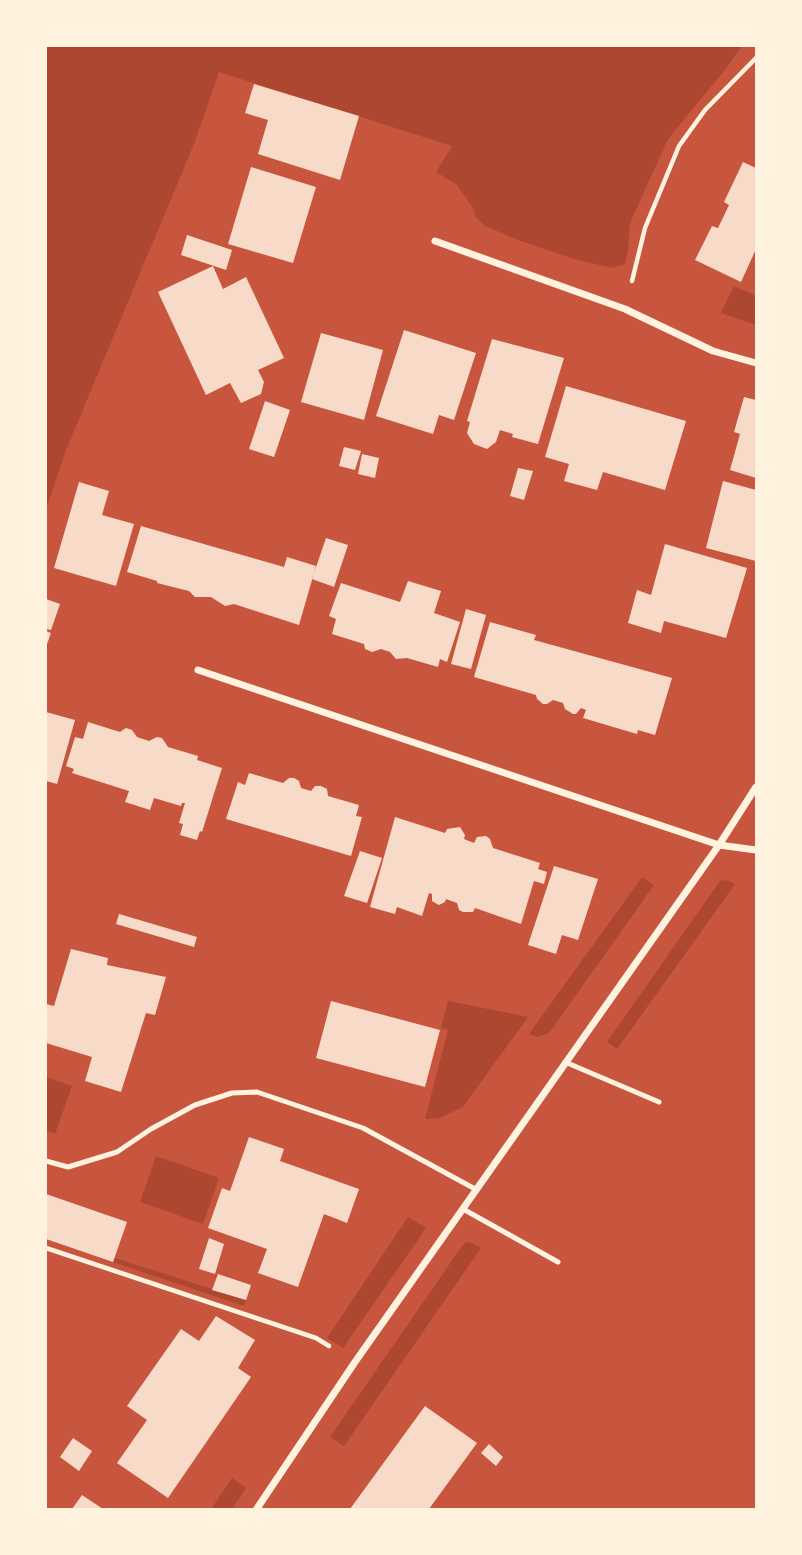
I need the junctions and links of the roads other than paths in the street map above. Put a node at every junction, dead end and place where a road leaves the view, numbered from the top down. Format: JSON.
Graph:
{"nodes":[{"id":1,"x":435,"y":241,"type":"dead end"},
{"id":2,"x":757,"y":363,"type":"edge"},
{"id":3,"x":198,"y":670,"type":"dead end"},
{"id":4,"x":757,"y":787,"type":"edge"},
{"id":5,"x":719,"y":845,"type":"junction"},
{"id":6,"x":757,"y":850,"type":"edge"},
{"id":7,"x":565,"y":1062,"type":"junction"},
{"id":8,"x":659,"y":1102,"type":"dead end"},
{"id":9,"x":46,"y":1161,"type":"edge"},
{"id":10,"x":477,"y":1190,"type":"junction"},
{"id":11,"x":463,"y":1209,"type":"junction"},
{"id":12,"x":558,"y":1262,"type":"dead end"},
{"id":13,"x":256,"y":1510,"type":"edge"}],
"edges":[{"from":1,"to":2,"type":"street"},
{"from":3,"to":5,"type":"street"},
{"from":4,"to":5,"type":"street"},
{"from":5,"to":6,"type":"street"},
{"from":5,"to":7,"type":"street"},
{"from":7,"to":8,"type":"lane"},
{"from":7,"to":10,"type":"street"},
{"from":9,"to":10,"type":"lane"},
{"from":10,"to":11,"type":"street"},
{"from":11,"to":12,"type":"lane"},
{"from":11,"to":13,"type":"street"}]}
